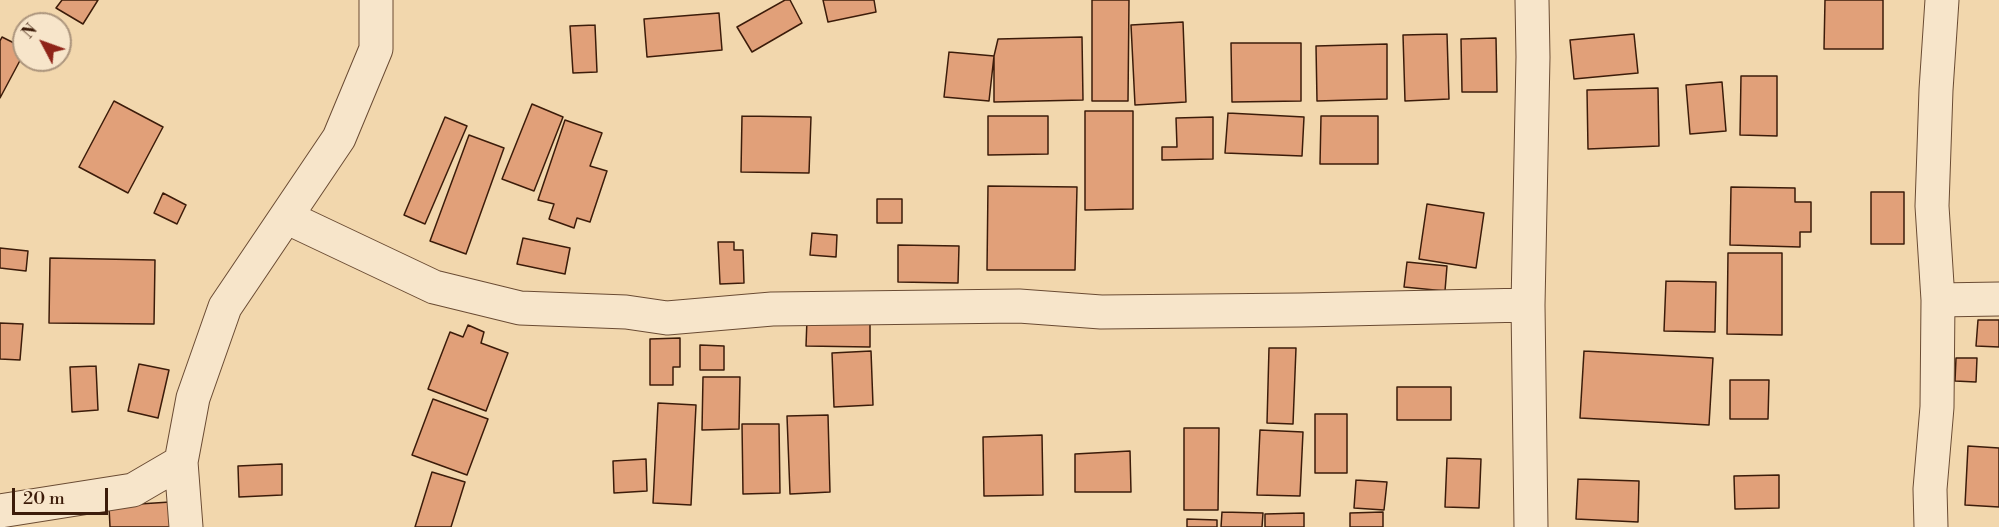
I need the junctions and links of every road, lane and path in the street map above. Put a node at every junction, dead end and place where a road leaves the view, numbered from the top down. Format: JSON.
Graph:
{"nodes":[{"id":1,"x":376,"y":0,"type":"edge"},
{"id":2,"x":1532,"y":0,"type":"edge"},
{"id":3,"x":1942,"y":0,"type":"edge"},
{"id":4,"x":286,"y":217,"type":"junction"},
{"id":5,"x":1999,"y":299,"type":"edge"},
{"id":6,"x":1938,"y":300,"type":"junction"},
{"id":7,"x":1528,"y":304,"type":"junction"},
{"id":8,"x":181,"y":462,"type":"junction"},
{"id":9,"x":0,"y":511,"type":"edge"},
{"id":10,"x":186,"y":527,"type":"edge"},
{"id":11,"x":1531,"y":527,"type":"edge"},
{"id":12,"x":1931,"y":527,"type":"edge"}],
"edges":[{"from":1,"to":4,"type":"street"},
{"from":2,"to":7,"type":"street"},
{"from":3,"to":6,"type":"street"},
{"from":4,"to":7,"type":"street"},
{"from":4,"to":8,"type":"street"},
{"from":5,"to":6,"type":"street"},
{"from":6,"to":12,"type":"street"},
{"from":7,"to":11,"type":"street"},
{"from":8,"to":9,"type":"street"},
{"from":8,"to":10,"type":"street"}]}
